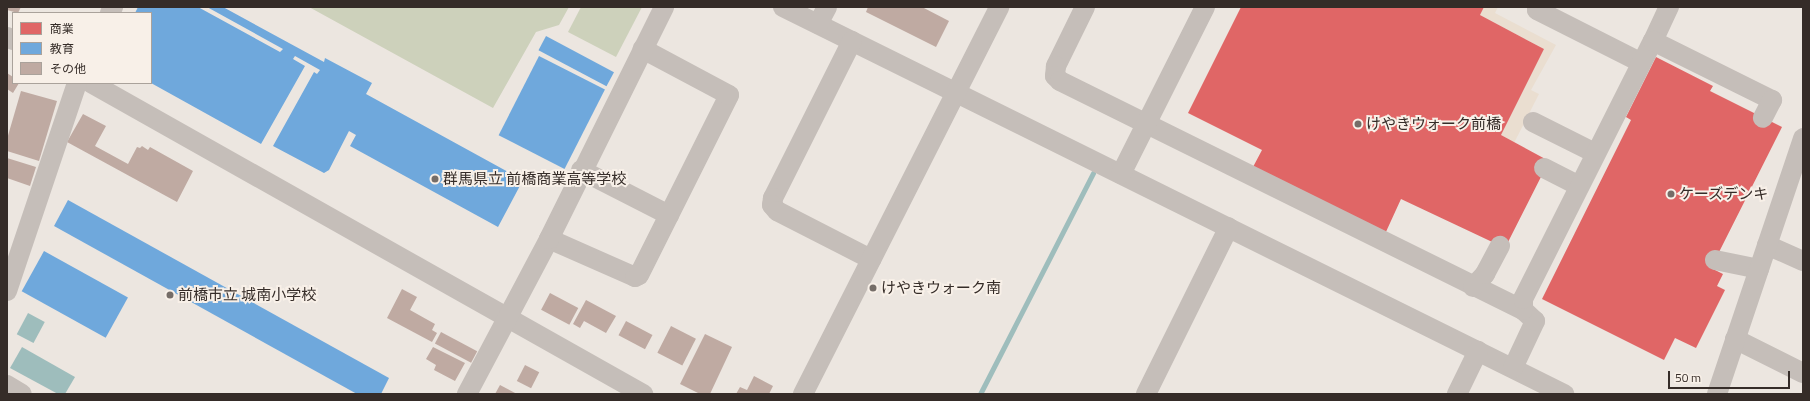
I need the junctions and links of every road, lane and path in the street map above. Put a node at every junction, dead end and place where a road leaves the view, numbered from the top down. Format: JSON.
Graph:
{"nodes":[{"id":1,"x":664,"y":7,"type":"edge"},
{"id":2,"x":783,"y":7,"type":"edge"},
{"id":3,"x":999,"y":7,"type":"edge"},
{"id":4,"x":1085,"y":7,"type":"edge"},
{"id":5,"x":1205,"y":7,"type":"edge"},
{"id":6,"x":1537,"y":7,"type":"edge"},
{"id":7,"x":1669,"y":7,"type":"edge"},
{"id":8,"x":822,"y":16,"type":"edge"},
{"id":9,"x":852,"y":41,"type":"junction"},
{"id":10,"x":1653,"y":41,"type":"junction"},
{"id":11,"x":643,"y":49,"type":"junction"},
{"id":12,"x":1640,"y":62,"type":"junction"},
{"id":13,"x":77,"y":84,"type":"edge"},
{"id":14,"x":93,"y":84,"type":"edge"},
{"id":15,"x":957,"y":93,"type":"junction"},
{"id":16,"x":1763,"y":118,"type":"dead end"},
{"id":17,"x":1533,"y":122,"type":"dead end"},
{"id":18,"x":1146,"y":124,"type":"junction"},
{"id":19,"x":1803,"y":138,"type":"edge"},
{"id":20,"x":1595,"y":153,"type":"junction"},
{"id":21,"x":1544,"y":168,"type":"dead end"},
{"id":22,"x":581,"y":170,"type":"junction"},
{"id":23,"x":1121,"y":174,"type":"junction"},
{"id":24,"x":1578,"y":185,"type":"junction"},
{"id":25,"x":669,"y":215,"type":"junction"},
{"id":26,"x":1229,"y":227,"type":"junction"},
{"id":27,"x":549,"y":239,"type":"junction"},
{"id":28,"x":1767,"y":245,"type":"junction"},
{"id":29,"x":1500,"y":246,"type":"dead end"},
{"id":30,"x":871,"y":259,"type":"junction"},
{"id":31,"x":1715,"y":260,"type":"dead end"},
{"id":32,"x":1803,"y":261,"type":"edge"},
{"id":33,"x":1759,"y":269,"type":"junction"},
{"id":34,"x":1478,"y":289,"type":"junction"},
{"id":35,"x":7,"y":291,"type":"edge"},
{"id":36,"x":1523,"y":310,"type":"junction"},
{"id":37,"x":506,"y":319,"type":"junction"},
{"id":38,"x":1735,"y":339,"type":"junction"},
{"id":39,"x":1478,"y":351,"type":"junction"},
{"id":40,"x":1513,"y":368,"type":"junction"},
{"id":41,"x":1803,"y":373,"type":"edge"},
{"id":42,"x":7,"y":386,"type":"edge"},
{"id":43,"x":22,"y":394,"type":"edge"},
{"id":44,"x":467,"y":394,"type":"edge"},
{"id":45,"x":643,"y":394,"type":"edge"},
{"id":46,"x":804,"y":394,"type":"edge"},
{"id":47,"x":1146,"y":394,"type":"edge"},
{"id":48,"x":1457,"y":394,"type":"edge"},
{"id":49,"x":1564,"y":394,"type":"edge"},
{"id":50,"x":1717,"y":394,"type":"edge"}],
"edges":[{"from":1,"to":11,"type":"street"},
{"from":2,"to":8,"type":"street"},
{"from":3,"to":15,"type":"street"},
{"from":4,"to":18,"type":"street"},
{"from":5,"to":18,"type":"street"},
{"from":6,"to":12,"type":"street"},
{"from":7,"to":10,"type":"street"},
{"from":8,"to":9,"type":"street"},
{"from":9,"to":15,"type":"street"},
{"from":9,"to":30,"type":"street"},
{"from":10,"to":12,"type":"street"},
{"from":10,"to":16,"type":"street"},
{"from":11,"to":22,"type":"street"},
{"from":11,"to":25,"type":"street"},
{"from":12,"to":20,"type":"street"},
{"from":13,"to":35,"type":"street"},
{"from":14,"to":37,"type":"street"},
{"from":15,"to":23,"type":"street"},
{"from":15,"to":30,"type":"street"},
{"from":17,"to":20,"type":"street"},
{"from":18,"to":23,"type":"street"},
{"from":18,"to":34,"type":"street"},
{"from":19,"to":28,"type":"street"},
{"from":20,"to":24,"type":"street"},
{"from":21,"to":24,"type":"street"},
{"from":22,"to":25,"type":"street"},
{"from":22,"to":27,"type":"street"},
{"from":23,"to":26,"type":"street"},
{"from":24,"to":36,"type":"street"},
{"from":25,"to":27,"type":"street"},
{"from":26,"to":39,"type":"street"},
{"from":26,"to":47,"type":"street"},
{"from":27,"to":37,"type":"street"},
{"from":28,"to":32,"type":"street"},
{"from":28,"to":33,"type":"street"},
{"from":29,"to":34,"type":"street"},
{"from":30,"to":46,"type":"street"},
{"from":31,"to":33,"type":"street"},
{"from":33,"to":38,"type":"street"},
{"from":34,"to":36,"type":"street"},
{"from":36,"to":40,"type":"street"},
{"from":37,"to":44,"type":"street"},
{"from":37,"to":45,"type":"street"},
{"from":38,"to":41,"type":"street"},
{"from":38,"to":50,"type":"street"},
{"from":39,"to":40,"type":"street"},
{"from":39,"to":48,"type":"street"},
{"from":40,"to":49,"type":"street"},
{"from":42,"to":43,"type":"street"}]}
